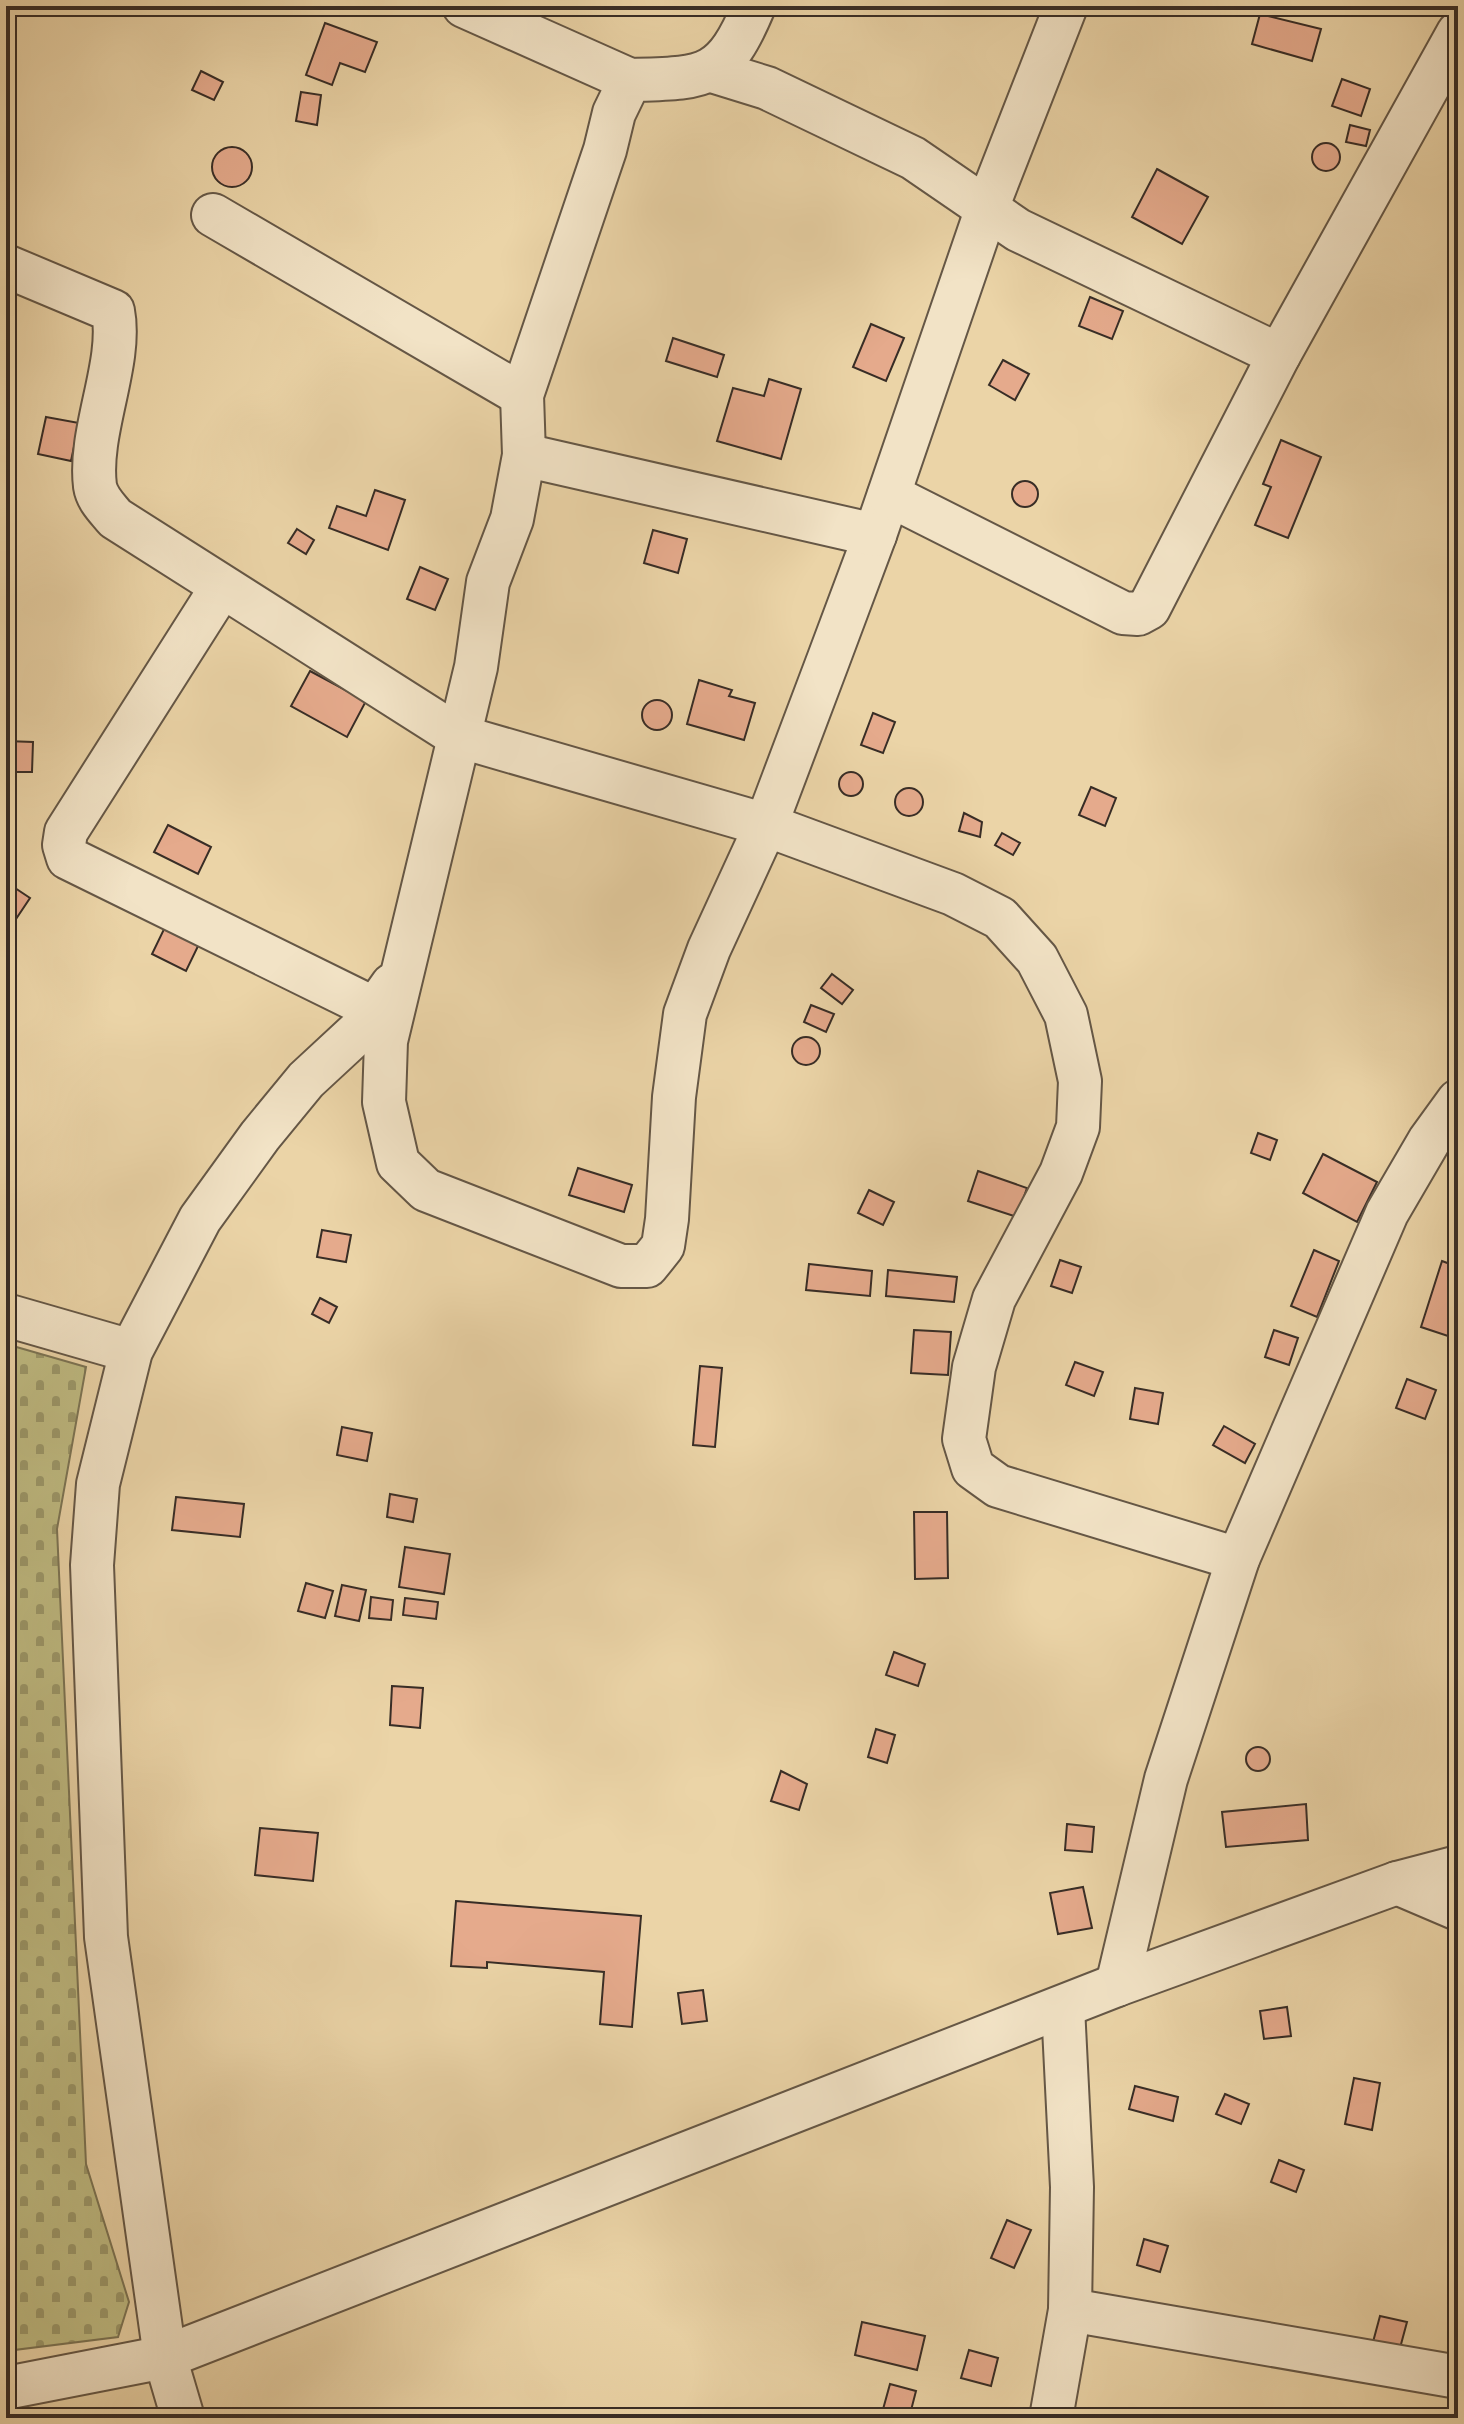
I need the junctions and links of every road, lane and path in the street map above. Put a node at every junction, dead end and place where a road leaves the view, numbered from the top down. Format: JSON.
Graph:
{"nodes":[{"id":1,"x":464,"y":6,"type":"edge"},
{"id":2,"x":754,"y":6,"type":"edge"},
{"id":3,"x":1066,"y":6,"type":"edge"},
{"id":4,"x":1458,"y":33,"type":"edge"},
{"id":5,"x":712,"y":71,"type":"junction"},
{"id":6,"x":630,"y":80,"type":"junction"},
{"id":7,"x":987,"y":208,"type":"junction"},
{"id":8,"x":213,"y":215,"type":"dead end"},
{"id":9,"x":6,"y":266,"type":"edge"},
{"id":10,"x":1279,"y":355,"type":"junction"},
{"id":11,"x":522,"y":395,"type":"junction"},
{"id":12,"x":524,"y":455,"type":"junction"},
{"id":13,"x":889,"y":495,"type":"junction"},
{"id":14,"x":875,"y":535,"type":"junction"},
{"id":15,"x":221,"y":588,"type":"junction"},
{"id":16,"x":458,"y":736,"type":"junction"},
{"id":17,"x":766,"y":825,"type":"junction"},
{"id":18,"x":399,"y":975,"type":"junction"},
{"id":19,"x":375,"y":1009,"type":"junction"},
{"id":20,"x":1458,"y":1101,"type":"edge"},
{"id":21,"x":6,"y":1315,"type":"edge"},
{"id":22,"x":131,"y":1351,"type":"junction"},
{"id":23,"x":1238,"y":1559,"type":"junction"},
{"id":24,"x":1458,"y":1867,"type":"edge"},
{"id":25,"x":1397,"y":1883,"type":"junction"},
{"id":26,"x":1458,"y":1909,"type":"edge"},
{"id":27,"x":1117,"y":1985,"type":"junction"},
{"id":28,"x":1063,"y":2007,"type":"junction"},
{"id":29,"x":1070,"y":2310,"type":"junction"},
{"id":30,"x":165,"y":2357,"type":"junction"},
{"id":31,"x":1458,"y":2377,"type":"edge"},
{"id":32,"x":6,"y":2388,"type":"edge"},
{"id":33,"x":183,"y":2418,"type":"edge"},
{"id":34,"x":1051,"y":2418,"type":"edge"}],
"edges":[{"from":1,"to":6,"type":"street"},
{"from":2,"to":5,"type":"street"},
{"from":3,"to":7,"type":"street"},
{"from":4,"to":10,"type":"street"},
{"from":5,"to":6,"type":"street"},
{"from":5,"to":7,"type":"street"},
{"from":6,"to":11,"type":"street"},
{"from":7,"to":10,"type":"street"},
{"from":7,"to":13,"type":"street"},
{"from":8,"to":11,"type":"street"},
{"from":9,"to":15,"type":"street"},
{"from":10,"to":13,"type":"street"},
{"from":11,"to":12,"type":"street"},
{"from":12,"to":14,"type":"street"},
{"from":12,"to":16,"type":"street"},
{"from":13,"to":14,"type":"street"},
{"from":14,"to":17,"type":"street"},
{"from":15,"to":16,"type":"street"},
{"from":15,"to":19,"type":"street"},
{"from":16,"to":17,"type":"street"},
{"from":16,"to":18,"type":"street"},
{"from":17,"to":18,"type":"street"},
{"from":17,"to":23,"type":"street"},
{"from":18,"to":19,"type":"street"},
{"from":19,"to":22,"type":"street"},
{"from":20,"to":23,"type":"street"},
{"from":21,"to":22,"type":"street"},
{"from":22,"to":30,"type":"street"},
{"from":23,"to":27,"type":"street"},
{"from":24,"to":25,"type":"street"},
{"from":25,"to":26,"type":"street"},
{"from":25,"to":27,"type":"street"},
{"from":27,"to":28,"type":"street"},
{"from":28,"to":29,"type":"street"},
{"from":28,"to":30,"type":"street"},
{"from":29,"to":31,"type":"street"},
{"from":29,"to":34,"type":"street"},
{"from":30,"to":32,"type":"street"},
{"from":30,"to":33,"type":"street"}]}
